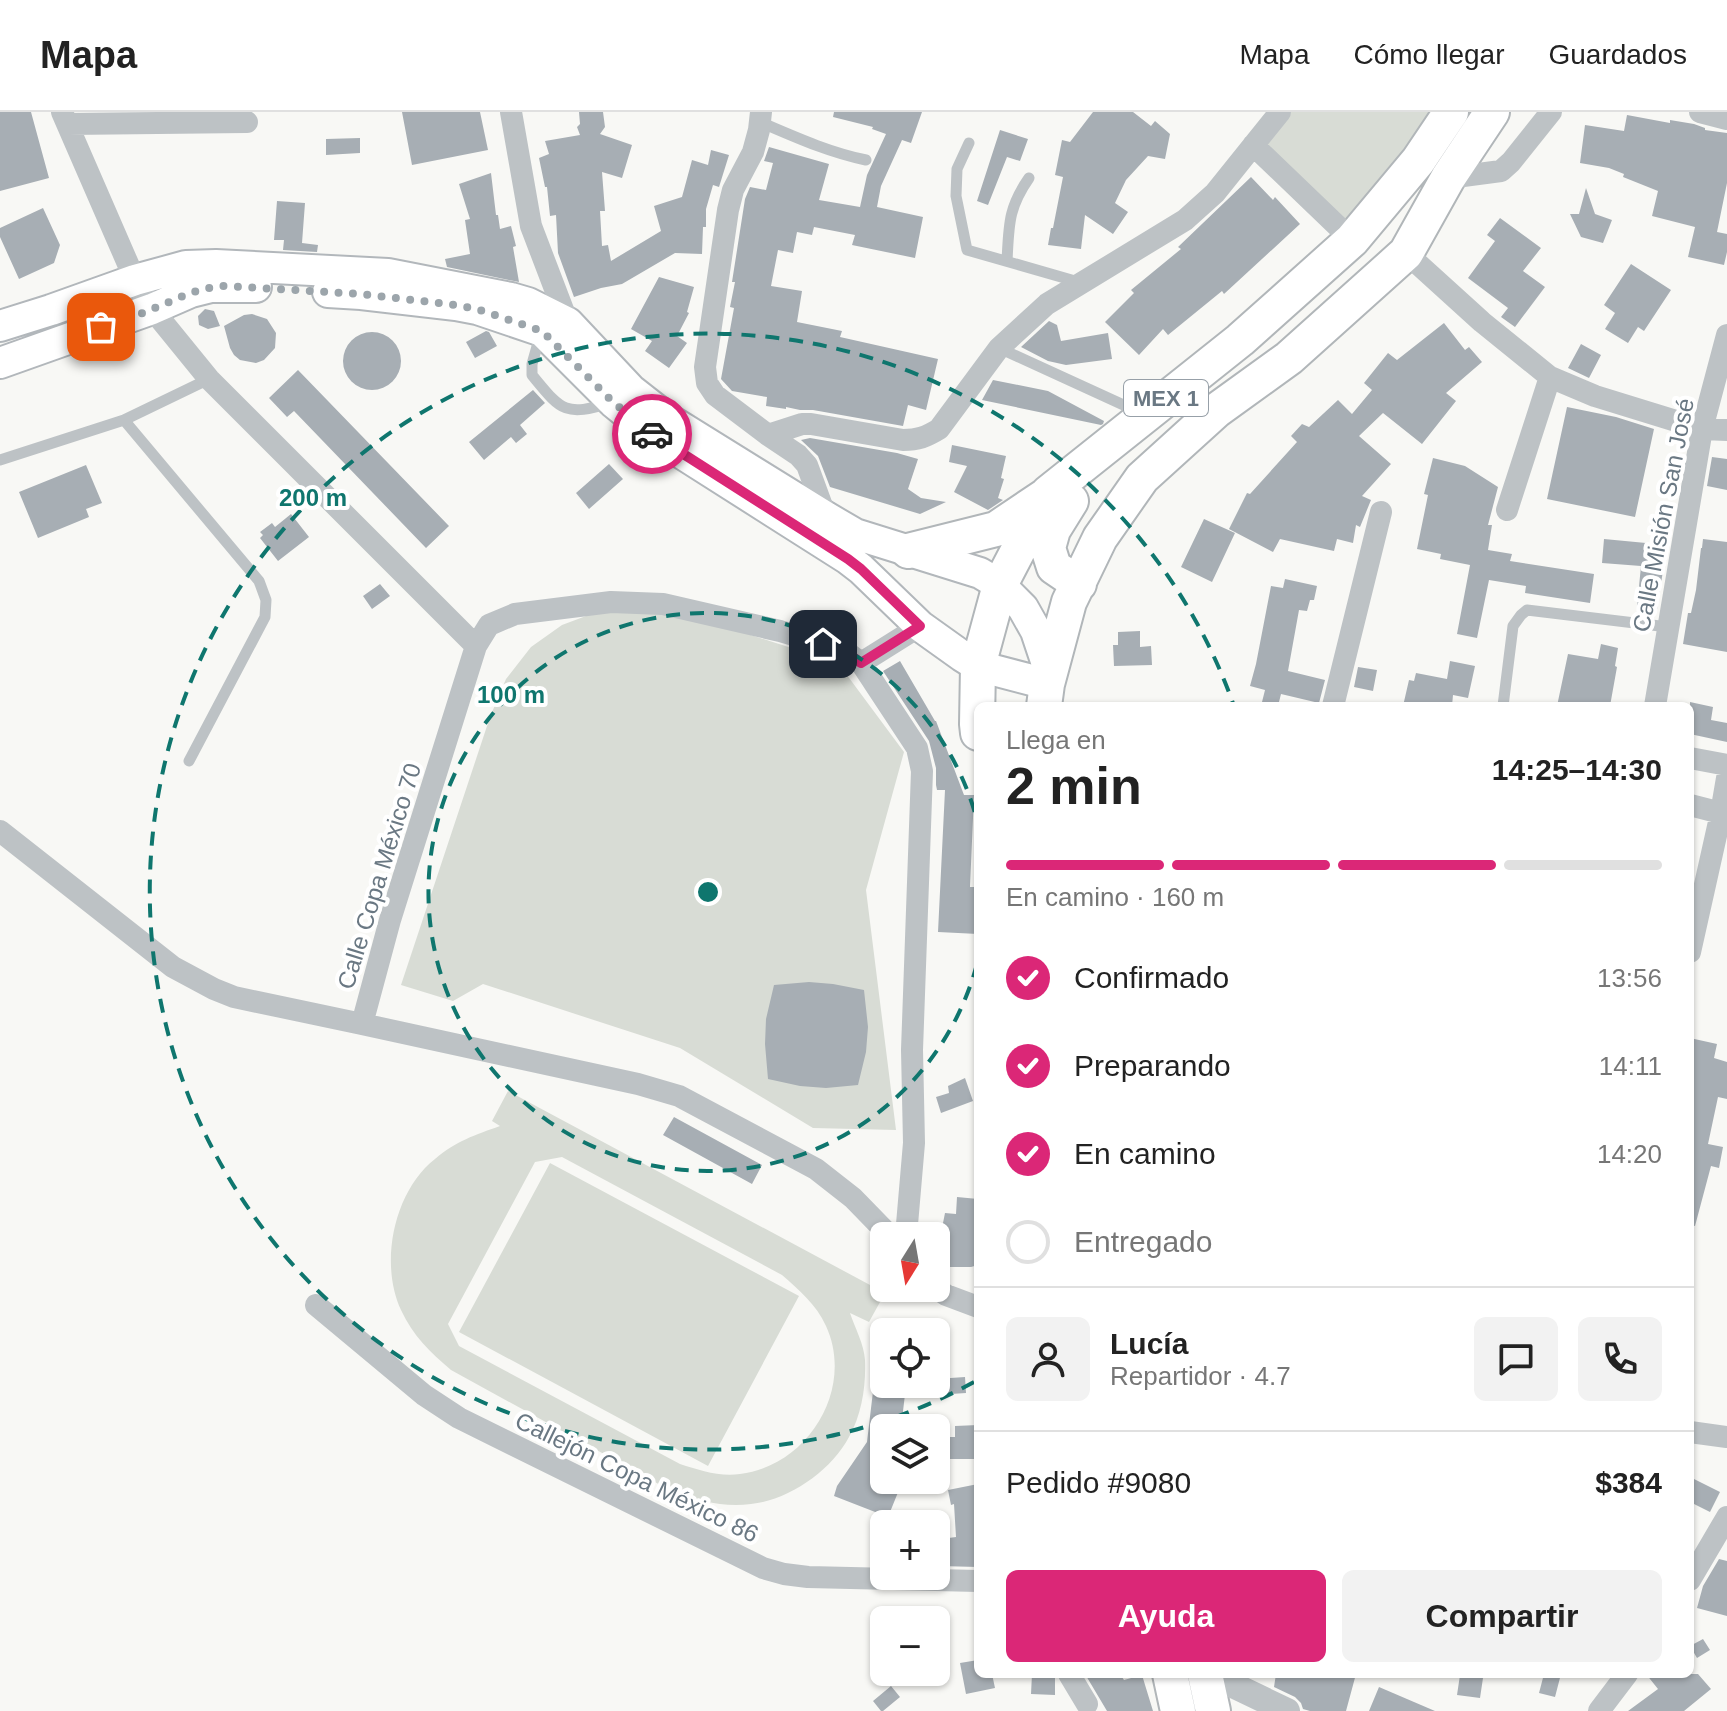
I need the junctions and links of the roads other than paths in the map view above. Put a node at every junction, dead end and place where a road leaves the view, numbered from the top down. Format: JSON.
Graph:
{"nodes":[{"id":1,"x":511,"y":112,"type":"edge"},
{"id":2,"x":1280,"y":112,"type":"edge"},
{"id":3,"x":1451,"y":112,"type":"edge"},
{"id":4,"x":1492,"y":112,"type":"edge"},
{"id":5,"x":1551,"y":112,"type":"edge"},
{"id":6,"x":1700,"y":112,"type":"edge"},
{"id":7,"x":760,"y":117,"type":"edge"},
{"id":8,"x":65,"y":118,"type":"edge"},
{"id":9,"x":1727,"y":119,"type":"edge"},
{"id":10,"x":247,"y":122,"type":"dead end"},
{"id":11,"x":969,"y":143,"type":"dead end"},
{"id":12,"x":1253,"y":145,"type":"junction"},
{"id":13,"x":866,"y":160,"type":"dead end"},
{"id":14,"x":1029,"y":178,"type":"dead end"},
{"id":15,"x":1448,"y":178,"type":"junction"},
{"id":16,"x":1352,"y":240,"type":"junction"},
{"id":17,"x":1406,"y":253,"type":"junction"},
{"id":18,"x":1007,"y":261,"type":"junction"},
{"id":19,"x":135,"y":280,"type":"junction"},
{"id":20,"x":1083,"y":283,"type":"junction"},
{"id":21,"x":152,"y":309,"type":"junction"},
{"id":22,"x":552,"y":322,"type":"junction"},
{"id":23,"x":0,"y":326,"type":"edge"},
{"id":24,"x":1727,"y":335,"type":"edge"},
{"id":25,"x":999,"y":348,"type":"junction"},
{"id":26,"x":0,"y":363,"type":"edge"},
{"id":27,"x":1550,"y":377,"type":"junction"},
{"id":28,"x":209,"y":379,"type":"junction"},
{"id":29,"x":622,"y":396,"type":"junction"},
{"id":30,"x":1145,"y":415,"type":"junction"},
{"id":31,"x":124,"y":420,"type":"junction"},
{"id":32,"x":1702,"y":429,"type":"junction"},
{"id":33,"x":1727,"y":430,"type":"edge"},
{"id":34,"x":768,"y":435,"type":"junction"},
{"id":35,"x":1112,"y":442,"type":"junction"},
{"id":36,"x":0,"y":460,"type":"edge"},
{"id":37,"x":1048,"y":493,"type":"junction"},
{"id":38,"x":1507,"y":510,"type":"dead end"},
{"id":39,"x":1381,"y":512,"type":"dead end"},
{"id":40,"x":826,"y":517,"type":"junction"},
{"id":41,"x":908,"y":551,"type":"junction"},
{"id":42,"x":1079,"y":584,"type":"junction"},
{"id":43,"x":1000,"y":585,"type":"junction"},
{"id":44,"x":920,"y":626,"type":"junction"},
{"id":45,"x":1668,"y":627,"type":"junction"},
{"id":46,"x":476,"y":646,"type":"junction"},
{"id":47,"x":861,"y":663,"type":"junction"},
{"id":48,"x":978,"y":666,"type":"junction"},
{"id":49,"x":1047,"y":688,"type":"edge"},
{"id":50,"x":977,"y":702,"type":"edge"},
{"id":51,"x":1334,"y":702,"type":"edge"},
{"id":52,"x":1504,"y":702,"type":"edge"},
{"id":53,"x":1656,"y":702,"type":"edge"},
{"id":54,"x":1694,"y":759,"type":"edge"},
{"id":55,"x":189,"y":761,"type":"dead end"},
{"id":56,"x":1727,"y":765,"type":"edge"},
{"id":57,"x":1727,"y":778,"type":"edge"},
{"id":58,"x":1694,"y":806,"type":"edge"},
{"id":59,"x":1721,"y":813,"type":"junction"},
{"id":60,"x":0,"y":831,"type":"edge"},
{"id":61,"x":1694,"y":934,"type":"edge"},
{"id":62,"x":362,"y":1024,"type":"junction"},
{"id":63,"x":876,"y":1222,"type":"edge"},
{"id":64,"x":907,"y":1222,"type":"edge"},
{"id":65,"x":950,"y":1296,"type":"edge"},
{"id":66,"x":316,"y":1305,"type":"dead end"},
{"id":67,"x":974,"y":1306,"type":"edge"},
{"id":68,"x":1694,"y":1433,"type":"edge"},
{"id":69,"x":1727,"y":1437,"type":"edge"},
{"id":70,"x":1727,"y":1517,"type":"edge"},
{"id":71,"x":1694,"y":1573,"type":"edge"},
{"id":72,"x":974,"y":1581,"type":"edge"},
{"id":73,"x":1071,"y":1678,"type":"edge"},
{"id":74,"x":1171,"y":1678,"type":"edge"},
{"id":75,"x":1209,"y":1678,"type":"edge"},
{"id":76,"x":1624,"y":1678,"type":"edge"},
{"id":77,"x":1240,"y":1681,"type":"edge"},
{"id":78,"x":1087,"y":1704,"type":"dead end"},
{"id":79,"x":1272,"y":1708,"type":"edge"},
{"id":80,"x":1178,"y":1711,"type":"edge"},
{"id":81,"x":1213,"y":1711,"type":"edge"},
{"id":82,"x":1599,"y":1711,"type":"edge"}],
"edges":[{"from":1,"to":22,"type":"street"},
{"from":2,"to":12,"type":"street"},
{"from":3,"to":16,"type":"main road","number":"MEX 1"},
{"from":4,"to":15,"type":"main road","number":"MEX 1"},
{"from":5,"to":15,"type":"street"},
{"from":6,"to":9,"type":"street"},
{"from":7,"to":13,"type":"lane"},
{"from":7,"to":34,"type":"street"},
{"from":8,"to":10,"type":"street"},
{"from":8,"to":19,"type":"street"},
{"from":11,"to":18,"type":"lane"},
{"from":12,"to":16,"type":"street"},
{"from":12,"to":20,"type":"street"},
{"from":14,"to":18,"type":"lane"},
{"from":15,"to":17,"type":"main road","number":"MEX 1"},
{"from":16,"to":30,"type":"main road","number":"MEX 1"},
{"from":17,"to":27,"type":"street"},
{"from":17,"to":42,"type":"main road","number":"MEX 1"},
{"from":18,"to":20,"type":"lane"},
{"from":19,"to":21,"type":"street"},
{"from":19,"to":22,"type":"main road"},
{"from":19,"to":23,"type":"main road"},
{"from":20,"to":25,"type":"street"},
{"from":21,"to":22,"type":"main road"},
{"from":21,"to":26,"type":"main road"},
{"from":21,"to":28,"type":"street"},
{"from":22,"to":29,"type":"main road"},
{"from":22,"to":29,"type":"lane"},
{"from":24,"to":32,"type":"street","name":"Calle Misión San José"},
{"from":25,"to":30,"type":"lane"},
{"from":25,"to":34,"type":"street"},
{"from":27,"to":32,"type":"street"},
{"from":27,"to":38,"type":"street"},
{"from":28,"to":31,"type":"lane"},
{"from":28,"to":46,"type":"street"},
{"from":29,"to":40,"type":"main road"},
{"from":29,"to":44,"type":"main road"},
{"from":30,"to":35,"type":"main road","number":"MEX 1"},
{"from":31,"to":36,"type":"lane"},
{"from":31,"to":55,"type":"lane"},
{"from":32,"to":33,"type":"street"},
{"from":32,"to":45,"type":"street","name":"Calle Misión San José"},
{"from":34,"to":40,"type":"street"},
{"from":35,"to":37,"type":"main road","number":"MEX 1"},
{"from":35,"to":42,"type":"main road"},
{"from":37,"to":41,"type":"main road"},
{"from":37,"to":43,"type":"main road","number":"MEX 1"},
{"from":39,"to":51,"type":"street"},
{"from":40,"to":41,"type":"main road"},
{"from":41,"to":43,"type":"main road"},
{"from":42,"to":49,"type":"main road","number":"MEX 1"},
{"from":43,"to":48,"type":"main road","number":"MEX 1"},
{"from":43,"to":49,"type":"main road"},
{"from":44,"to":47,"type":"street"},
{"from":44,"to":48,"type":"main road"},
{"from":45,"to":52,"type":"lane"},
{"from":45,"to":53,"type":"street","name":"Calle Misión San José"},
{"from":46,"to":47,"type":"street","name":"Calle Copa México 70"},
{"from":46,"to":62,"type":"street","name":"Calle Copa México 70"},
{"from":47,"to":64,"type":"street"},
{"from":48,"to":49,"type":"main road"},
{"from":48,"to":50,"type":"main road","number":"MEX 1"},
{"from":54,"to":56,"type":"street"},
{"from":57,"to":59,"type":"street"},
{"from":58,"to":59,"type":"street"},
{"from":59,"to":61,"type":"street"},
{"from":60,"to":62,"type":"street"},
{"from":62,"to":63,"type":"street","name":"Calle Copa México 70"},
{"from":65,"to":67,"type":"street"},
{"from":66,"to":72,"type":"street","name":"Callejón Copa México 86"},
{"from":68,"to":69,"type":"street"},
{"from":70,"to":71,"type":"street"},
{"from":73,"to":78,"type":"street"},
{"from":74,"to":80,"type":"main road"},
{"from":75,"to":81,"type":"main road"},
{"from":76,"to":82,"type":"street"},
{"from":77,"to":79,"type":"street"}]}
